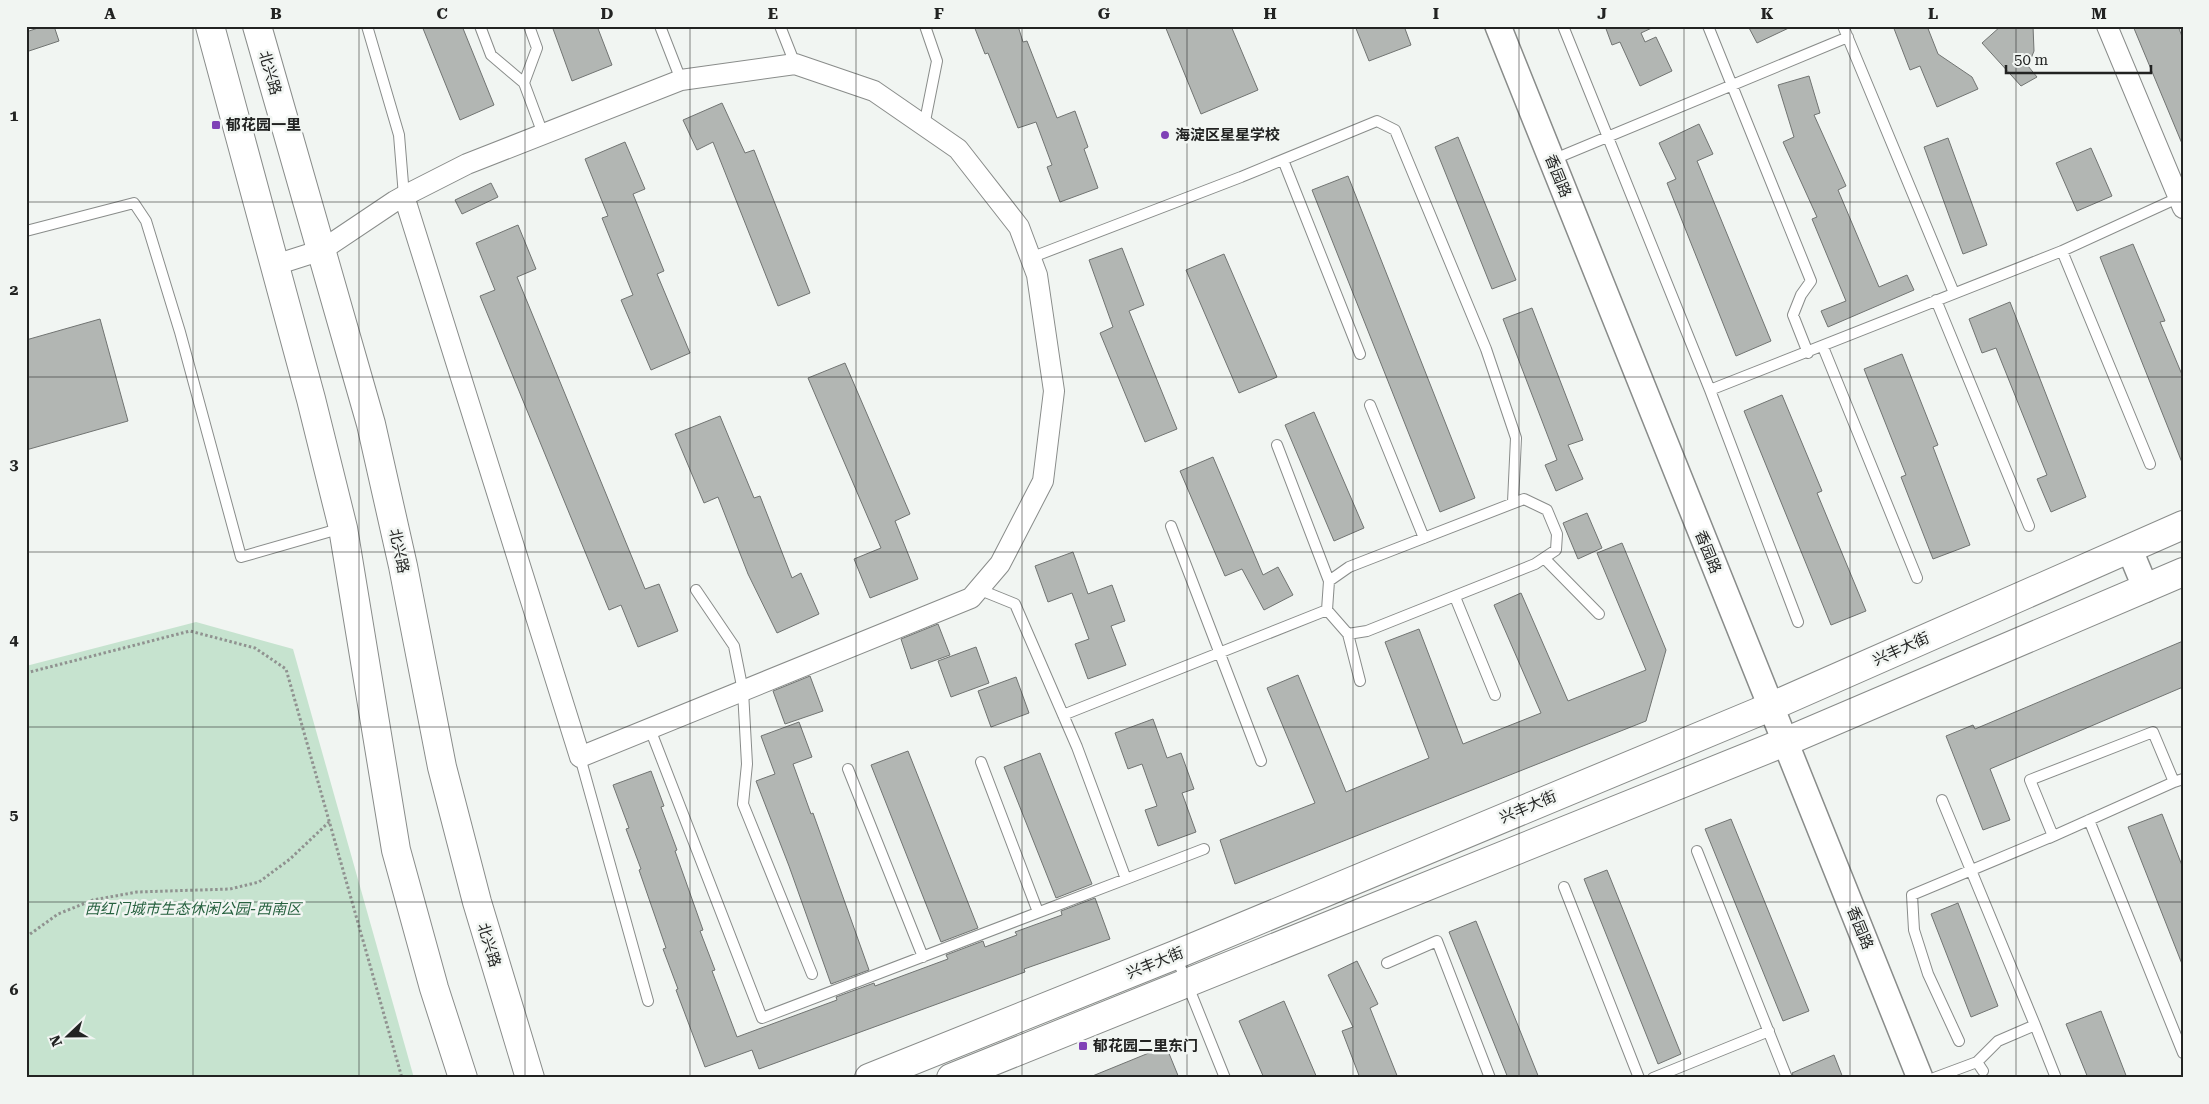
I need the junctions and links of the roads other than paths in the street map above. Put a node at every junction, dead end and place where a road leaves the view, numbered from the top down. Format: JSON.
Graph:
{"nodes":[{"id":1,"x":210,"y":26,"type":"edge"},
{"id":2,"x":257,"y":26,"type":"edge"},
{"id":3,"x":367,"y":26,"type":"edge"},
{"id":4,"x":480,"y":26,"type":"edge"},
{"id":5,"x":528,"y":26,"type":"edge"},
{"id":6,"x":660,"y":26,"type":"edge"},
{"id":7,"x":780,"y":26,"type":"edge"},
{"id":8,"x":925,"y":26,"type":"edge"},
{"id":9,"x":1498,"y":26,"type":"edge"},
{"id":10,"x":1563,"y":26,"type":"edge"},
{"id":11,"x":1708,"y":26,"type":"edge"},
{"id":12,"x":1843,"y":26,"type":"edge"},
{"id":13,"x":2107,"y":26,"type":"edge"},
{"id":14,"x":1848,"y":37,"type":"junction"},
{"id":15,"x":795,"y":64,"type":"junction"},
{"id":16,"x":681,"y":80,"type":"junction"},
{"id":17,"x":524,"y":83,"type":"junction"},
{"id":18,"x":1732,"y":85,"type":"junction"},
{"id":19,"x":924,"y":126,"type":"junction"},
{"id":20,"x":543,"y":134,"type":"junction"},
{"id":21,"x":1608,"y":137,"type":"junction"},
{"id":22,"x":1283,"y":160,"type":"junction"},
{"id":23,"x":1552,"y":160,"type":"junction"},
{"id":24,"x":404,"y":196,"type":"junction"},
{"id":25,"x":2181,"y":201,"type":"edge"},
{"id":26,"x":26,"y":231,"type":"edge"},
{"id":27,"x":322,"y":250,"type":"junction"},
{"id":28,"x":2062,"y":250,"type":"junction"},
{"id":29,"x":1030,"y":258,"type":"junction"},
{"id":30,"x":275,"y":264,"type":"junction"},
{"id":31,"x":1954,"y":293,"type":"junction"},
{"id":32,"x":1936,"y":300,"type":"junction"},
{"id":33,"x":1822,"y":347,"type":"junction"},
{"id":34,"x":1808,"y":353,"type":"junction"},
{"id":35,"x":1360,"y":354,"type":"dead end"},
{"id":36,"x":1710,"y":390,"type":"junction"},
{"id":37,"x":1370,"y":405,"type":"dead end"},
{"id":38,"x":1277,"y":445,"type":"dead end"},
{"id":39,"x":2150,"y":464,"type":"dead end"},
{"id":40,"x":1513,"y":502,"type":"junction"},
{"id":41,"x":2183,"y":525,"type":"edge"},
{"id":42,"x":1171,"y":526,"type":"dead end"},
{"id":43,"x":2029,"y":526,"type":"dead end"},
{"id":44,"x":343,"y":528,"type":"junction"},
{"id":45,"x":1424,"y":538,"type":"junction"},
{"id":46,"x":2129,"y":548,"type":"junction"},
{"id":47,"x":1544,"y":558,"type":"junction"},
{"id":48,"x":2183,"y":572,"type":"edge"},
{"id":49,"x":1917,"y":578,"type":"dead end"},
{"id":50,"x":1330,"y":581,"type":"junction"},
{"id":51,"x":2146,"y":589,"type":"junction"},
{"id":52,"x":696,"y":590,"type":"dead end"},
{"id":53,"x":978,"y":590,"type":"junction"},
{"id":54,"x":1455,"y":596,"type":"junction"},
{"id":55,"x":1327,"y":610,"type":"junction"},
{"id":56,"x":1599,"y":614,"type":"dead end"},
{"id":57,"x":1798,"y":622,"type":"dead end"},
{"id":58,"x":1348,"y":634,"type":"junction"},
{"id":59,"x":1220,"y":653,"type":"junction"},
{"id":60,"x":1360,"y":681,"type":"dead end"},
{"id":61,"x":744,"y":690,"type":"junction"},
{"id":62,"x":1495,"y":695,"type":"dead end"},
{"id":63,"x":1770,"y":706,"type":"junction"},
{"id":64,"x":1063,"y":715,"type":"junction"},
{"id":65,"x":650,"y":729,"type":"junction"},
{"id":66,"x":1785,"y":742,"type":"junction"},
{"id":67,"x":580,"y":757,"type":"junction"},
{"id":68,"x":981,"y":762,"type":"dead end"},
{"id":69,"x":1261,"y":762,"type":"dead end"},
{"id":70,"x":848,"y":769,"type":"dead end"},
{"id":71,"x":2179,"y":781,"type":"edge"},
{"id":72,"x":1942,"y":800,"type":"dead end"},
{"id":73,"x":2090,"y":820,"type":"junction"},
{"id":74,"x":2049,"y":838,"type":"junction"},
{"id":75,"x":1204,"y":849,"type":"dead end"},
{"id":76,"x":1697,"y":851,"type":"dead end"},
{"id":77,"x":1971,"y":871,"type":"junction"},
{"id":78,"x":1126,"y":879,"type":"junction"},
{"id":79,"x":1564,"y":887,"type":"dead end"},
{"id":80,"x":1038,"y":912,"type":"junction"},
{"id":81,"x":1176,"y":955,"type":"junction"},
{"id":82,"x":923,"y":957,"type":"junction"},
{"id":83,"x":1387,"y":963,"type":"dead end"},
{"id":84,"x":812,"y":974,"type":"dead end"},
{"id":85,"x":1187,"y":984,"type":"junction"},
{"id":86,"x":648,"y":1001,"type":"dead end"},
{"id":87,"x":2035,"y":1025,"type":"junction"},
{"id":88,"x":1769,"y":1031,"type":"junction"},
{"id":89,"x":1958,"y":1041,"type":"dead end"},
{"id":90,"x":2183,"y":1053,"type":"edge"},
{"id":91,"x":463,"y":1078,"type":"edge"},
{"id":92,"x":530,"y":1078,"type":"edge"},
{"id":93,"x":869,"y":1078,"type":"edge"},
{"id":94,"x":951,"y":1078,"type":"edge"},
{"id":95,"x":1225,"y":1078,"type":"edge"},
{"id":96,"x":1490,"y":1078,"type":"edge"},
{"id":97,"x":1640,"y":1078,"type":"edge"},
{"id":98,"x":1653,"y":1078,"type":"edge"},
{"id":99,"x":1788,"y":1078,"type":"edge"},
{"id":100,"x":1920,"y":1078,"type":"edge"},
{"id":101,"x":1934,"y":1078,"type":"edge"},
{"id":102,"x":2056,"y":1078,"type":"edge"}],
"edges":[{"from":1,"to":30,"type":"main road"},
{"from":2,"to":27,"type":"main road","name":"北兴路"},
{"from":3,"to":24,"type":"lane"},
{"from":4,"to":17,"type":"lane"},
{"from":5,"to":17,"type":"lane"},
{"from":6,"to":16,"type":"lane"},
{"from":7,"to":15,"type":"lane"},
{"from":8,"to":19,"type":"lane"},
{"from":9,"to":23,"type":"street","name":"香园路"},
{"from":10,"to":21,"type":"lane"},
{"from":11,"to":18,"type":"lane"},
{"from":12,"to":14,"type":"lane"},
{"from":13,"to":25,"type":"street"},
{"from":14,"to":18,"type":"lane"},
{"from":14,"to":31,"type":"lane"},
{"from":15,"to":16,"type":"street"},
{"from":15,"to":19,"type":"street"},
{"from":16,"to":20,"type":"street"},
{"from":17,"to":20,"type":"lane"},
{"from":18,"to":21,"type":"lane"},
{"from":18,"to":34,"type":"lane"},
{"from":19,"to":29,"type":"street"},
{"from":20,"to":24,"type":"street"},
{"from":21,"to":23,"type":"lane"},
{"from":21,"to":36,"type":"lane"},
{"from":22,"to":29,"type":"lane"},
{"from":22,"to":35,"type":"lane"},
{"from":22,"to":40,"type":"lane"},
{"from":23,"to":63,"type":"street","name":"香园路"},
{"from":24,"to":27,"type":"street"},
{"from":24,"to":67,"type":"street"},
{"from":25,"to":28,"type":"lane"},
{"from":26,"to":44,"type":"lane"},
{"from":27,"to":30,"type":"street"},
{"from":27,"to":92,"type":"main road","name":"北兴路"},
{"from":28,"to":31,"type":"lane"},
{"from":28,"to":39,"type":"lane"},
{"from":29,"to":53,"type":"street"},
{"from":30,"to":44,"type":"main road"},
{"from":31,"to":32,"type":"lane"},
{"from":32,"to":33,"type":"lane"},
{"from":32,"to":43,"type":"lane"},
{"from":33,"to":34,"type":"lane"},
{"from":33,"to":49,"type":"lane"},
{"from":34,"to":36,"type":"lane"},
{"from":36,"to":57,"type":"lane"},
{"from":37,"to":45,"type":"lane"},
{"from":38,"to":50,"type":"lane"},
{"from":40,"to":45,"type":"lane"},
{"from":40,"to":47,"type":"lane"},
{"from":41,"to":46,"type":"main road","name":"兴丰大街"},
{"from":42,"to":59,"type":"lane"},
{"from":44,"to":91,"type":"main road"},
{"from":45,"to":50,"type":"lane"},
{"from":46,"to":51,"type":"street"},
{"from":46,"to":63,"type":"main road","name":"兴丰大街"},
{"from":47,"to":54,"type":"lane"},
{"from":47,"to":56,"type":"lane"},
{"from":48,"to":51,"type":"main road","name":"兴丰大街"},
{"from":50,"to":55,"type":"lane"},
{"from":51,"to":66,"type":"main road","name":"兴丰大街"},
{"from":52,"to":61,"type":"lane"},
{"from":53,"to":61,"type":"street"},
{"from":53,"to":64,"type":"lane"},
{"from":54,"to":58,"type":"lane"},
{"from":54,"to":62,"type":"lane"},
{"from":55,"to":58,"type":"lane"},
{"from":55,"to":59,"type":"lane"},
{"from":58,"to":60,"type":"lane"},
{"from":59,"to":64,"type":"lane"},
{"from":59,"to":69,"type":"lane"},
{"from":61,"to":65,"type":"street"},
{"from":61,"to":84,"type":"lane"},
{"from":63,"to":66,"type":"street","name":"香园路"},
{"from":63,"to":81,"type":"main road","name":"兴丰大街"},
{"from":64,"to":78,"type":"lane"},
{"from":65,"to":67,"type":"street"},
{"from":65,"to":82,"type":"lane"},
{"from":66,"to":85,"type":"main road","name":"兴丰大街"},
{"from":66,"to":100,"type":"street","name":"香园路"},
{"from":67,"to":86,"type":"lane"},
{"from":68,"to":80,"type":"lane"},
{"from":70,"to":82,"type":"lane"},
{"from":71,"to":73,"type":"lane"},
{"from":71,"to":74,"type":"lane"},
{"from":72,"to":77,"type":"lane"},
{"from":73,"to":74,"type":"lane"},
{"from":73,"to":90,"type":"lane"},
{"from":74,"to":77,"type":"lane"},
{"from":75,"to":78,"type":"lane"},
{"from":76,"to":88,"type":"lane"},
{"from":77,"to":87,"type":"lane"},
{"from":77,"to":89,"type":"lane"},
{"from":78,"to":80,"type":"lane"},
{"from":79,"to":97,"type":"lane"},
{"from":80,"to":82,"type":"lane"},
{"from":81,"to":85,"type":"lane"},
{"from":81,"to":93,"type":"main road","name":"兴丰大街"},
{"from":83,"to":96,"type":"lane"},
{"from":85,"to":94,"type":"main road","name":"兴丰大街"},
{"from":85,"to":95,"type":"lane"},
{"from":87,"to":101,"type":"lane"},
{"from":87,"to":102,"type":"lane"},
{"from":88,"to":98,"type":"lane"},
{"from":88,"to":99,"type":"lane"}]}
